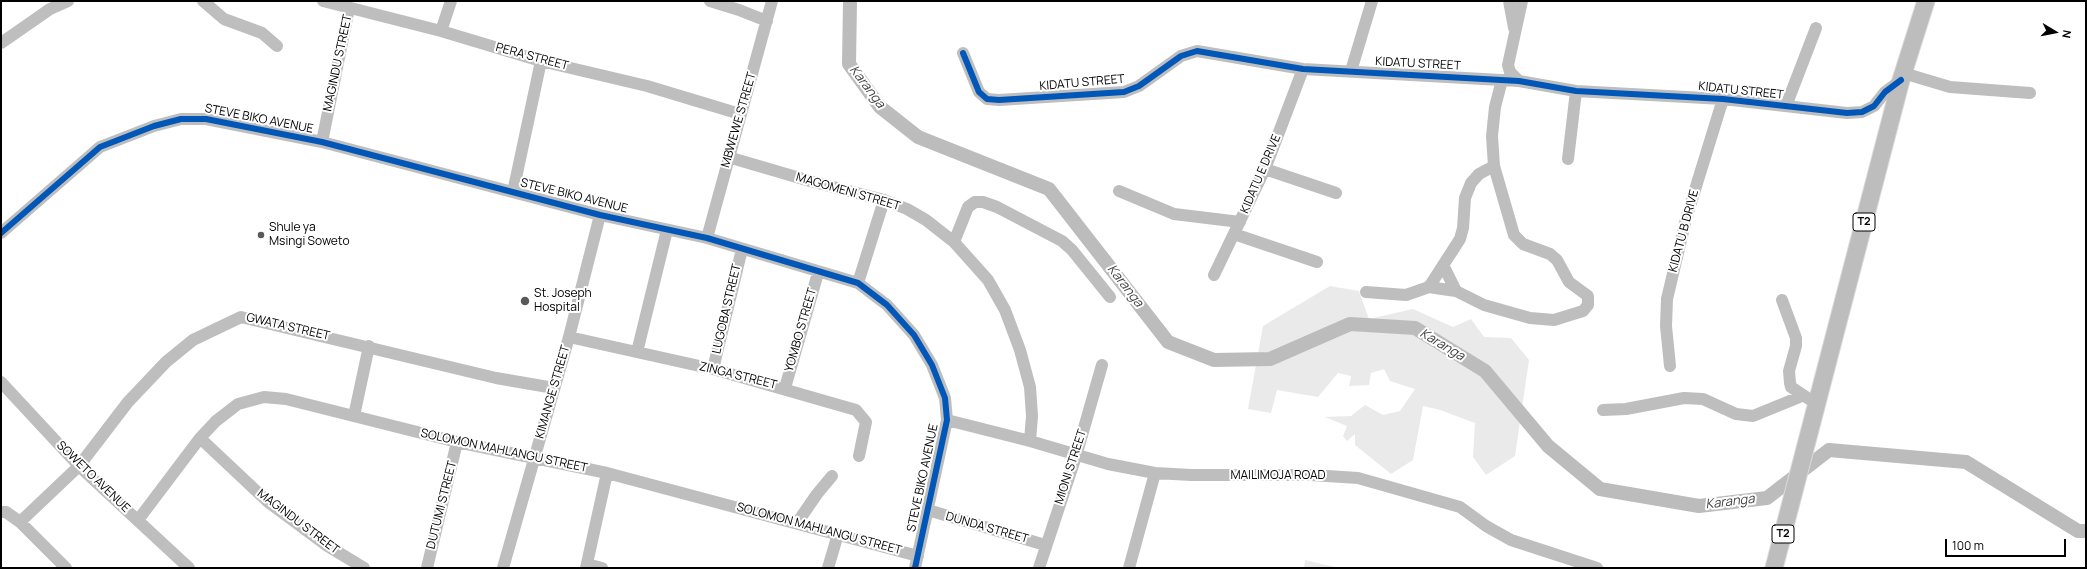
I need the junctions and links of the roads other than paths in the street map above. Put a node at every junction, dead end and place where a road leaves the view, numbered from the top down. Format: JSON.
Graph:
{"nodes":[{"id":1,"x":68,"y":1,"type":"edge"},
{"id":2,"x":203,"y":1,"type":"edge"},
{"id":3,"x":323,"y":1,"type":"edge"},
{"id":4,"x":450,"y":1,"type":"edge"},
{"id":5,"x":710,"y":1,"type":"edge"},
{"id":6,"x":772,"y":1,"type":"edge"},
{"id":7,"x":1372,"y":1,"type":"edge"},
{"id":8,"x":1509,"y":1,"type":"edge"},
{"id":9,"x":1522,"y":1,"type":"edge"},
{"id":10,"x":1926,"y":1,"type":"edge"},
{"id":11,"x":349,"y":8,"type":"junction"},
{"id":12,"x":767,"y":21,"type":"junction"},
{"id":13,"x":1816,"y":28,"type":"dead end"},
{"id":14,"x":441,"y":31,"type":"junction"},
{"id":15,"x":1515,"y":33,"type":"junction"},
{"id":16,"x":1,"y":43,"type":"edge"},
{"id":17,"x":277,"y":46,"type":"dead end"},
{"id":18,"x":963,"y":53,"type":"dead end"},
{"id":19,"x":541,"y":61,"type":"junction"},
{"id":20,"x":1304,"y":70,"type":"junction"},
{"id":21,"x":1351,"y":71,"type":"junction"},
{"id":22,"x":1902,"y":77,"type":"junction"},
{"id":23,"x":1502,"y":80,"type":"junction"},
{"id":24,"x":1519,"y":81,"type":"junction"},
{"id":25,"x":1576,"y":91,"type":"junction"},
{"id":26,"x":2030,"y":93,"type":"dead end"},
{"id":27,"x":1723,"y":99,"type":"junction"},
{"id":28,"x":1786,"y":106,"type":"junction"},
{"id":29,"x":740,"y":114,"type":"junction"},
{"id":30,"x":322,"y":142,"type":"junction"},
{"id":31,"x":728,"y":157,"type":"junction"},
{"id":32,"x":1568,"y":159,"type":"dead end"},
{"id":33,"x":1494,"y":166,"type":"junction"},
{"id":34,"x":1265,"y":169,"type":"junction"},
{"id":35,"x":1119,"y":191,"type":"dead end"},
{"id":36,"x":513,"y":192,"type":"junction"},
{"id":37,"x":1336,"y":193,"type":"dead end"},
{"id":38,"x":884,"y":200,"type":"junction"},
{"id":39,"x":600,"y":215,"type":"junction"},
{"id":40,"x":1240,"y":222,"type":"junction"},
{"id":41,"x":667,"y":230,"type":"junction"},
{"id":42,"x":1,"y":232,"type":"edge"},
{"id":43,"x":1234,"y":234,"type":"junction"},
{"id":44,"x":707,"y":238,"type":"junction"},
{"id":45,"x":954,"y":242,"type":"junction"},
{"id":46,"x":742,"y":249,"type":"junction"},
{"id":47,"x":1317,"y":262,"type":"dead end"},
{"id":48,"x":1443,"y":264,"type":"junction"},
{"id":49,"x":818,"y":273,"type":"junction"},
{"id":50,"x":1214,"y":276,"type":"dead end"},
{"id":51,"x":858,"y":283,"type":"junction"},
{"id":52,"x":1429,"y":287,"type":"junction"},
{"id":53,"x":1456,"y":291,"type":"junction"},
{"id":54,"x":1366,"y":292,"type":"dead end"},
{"id":55,"x":1110,"y":297,"type":"dead end"},
{"id":56,"x":1782,"y":300,"type":"dead end"},
{"id":57,"x":569,"y":337,"type":"junction"},
{"id":58,"x":369,"y":346,"type":"junction"},
{"id":59,"x":637,"y":352,"type":"junction"},
{"id":60,"x":1102,"y":365,"type":"dead end"},
{"id":61,"x":1670,"y":366,"type":"dead end"},
{"id":62,"x":713,"y":369,"type":"junction"},
{"id":63,"x":1,"y":382,"type":"edge"},
{"id":64,"x":554,"y":388,"type":"junction"},
{"id":65,"x":785,"y":388,"type":"junction"},
{"id":66,"x":1810,"y":399,"type":"junction"},
{"id":67,"x":1603,"y":410,"type":"dead end"},
{"id":68,"x":354,"y":416,"type":"junction"},
{"id":69,"x":947,"y":420,"type":"junction"},
{"id":70,"x":200,"y":438,"type":"junction"},
{"id":71,"x":1030,"y":441,"type":"junction"},
{"id":72,"x":457,"y":442,"type":"junction"},
{"id":73,"x":859,"y":456,"type":"dead end"},
{"id":74,"x":1076,"y":456,"type":"junction"},
{"id":75,"x":534,"y":459,"type":"junction"},
{"id":76,"x":79,"y":466,"type":"junction"},
{"id":77,"x":1155,"y":472,"type":"junction"},
{"id":78,"x":607,"y":473,"type":"junction"},
{"id":79,"x":832,"y":476,"type":"dead end"},
{"id":80,"x":928,"y":510,"type":"junction"},
{"id":81,"x":1,"y":512,"type":"edge"},
{"id":82,"x":138,"y":520,"type":"junction"},
{"id":83,"x":20,"y":522,"type":"junction"},
{"id":84,"x":797,"y":523,"type":"junction"},
{"id":85,"x":838,"y":534,"type":"junction"},
{"id":86,"x":1045,"y":545,"type":"junction"},
{"id":87,"x":917,"y":562,"type":"edge"},
{"id":88,"x":586,"y":566,"type":"edge"},
{"id":89,"x":66,"y":568,"type":"edge"},
{"id":90,"x":190,"y":568,"type":"edge"},
{"id":91,"x":364,"y":568,"type":"edge"},
{"id":92,"x":427,"y":568,"type":"edge"},
{"id":93,"x":503,"y":568,"type":"edge"},
{"id":94,"x":602,"y":568,"type":"edge"},
{"id":95,"x":828,"y":568,"type":"edge"},
{"id":96,"x":1039,"y":568,"type":"edge"},
{"id":97,"x":1129,"y":568,"type":"edge"},
{"id":98,"x":1597,"y":568,"type":"edge"},
{"id":99,"x":1774,"y":568,"type":"edge"}],
"edges":[{"from":1,"to":16,"type":"street"},
{"from":2,"to":17,"type":"street"},
{"from":3,"to":11,"type":"street","name":"PERA STREET"},
{"from":4,"to":14,"type":"street"},
{"from":5,"to":12,"type":"street"},
{"from":6,"to":12,"type":"street","name":"MBWEWE STREET"},
{"from":7,"to":21,"type":"street"},
{"from":8,"to":15,"type":"street"},
{"from":9,"to":15,"type":"street"},
{"from":10,"to":22,"type":"highway","number":"T2"},
{"from":11,"to":14,"type":"street","name":"PERA STREET"},
{"from":11,"to":30,"type":"street","name":"MAGINDU STREET"},
{"from":12,"to":29,"type":"street","name":"MBWEWE STREET"},
{"from":13,"to":28,"type":"street"},
{"from":14,"to":19,"type":"street","name":"PERA STREET"},
{"from":15,"to":24,"type":"street"},
{"from":18,"to":20,"type":"street","name":"KIDATU STREET"},
{"from":19,"to":29,"type":"street","name":"PERA STREET"},
{"from":19,"to":36,"type":"street"},
{"from":20,"to":21,"type":"street","name":"KIDATU STREET"},
{"from":20,"to":34,"type":"street","name":"KIDATU E DRIVE"},
{"from":21,"to":23,"type":"street","name":"KIDATU STREET"},
{"from":22,"to":26,"type":"street"},
{"from":22,"to":28,"type":"street","name":"KIDATU STREET"},
{"from":22,"to":66,"type":"highway","number":"T2"},
{"from":23,"to":24,"type":"street","name":"KIDATU STREET"},
{"from":23,"to":33,"type":"street"},
{"from":24,"to":25,"type":"street","name":"KIDATU STREET"},
{"from":25,"to":27,"type":"street","name":"KIDATU STREET"},
{"from":25,"to":32,"type":"street"},
{"from":27,"to":28,"type":"street","name":"KIDATU STREET"},
{"from":27,"to":61,"type":"street","name":"KIDATU B DRIVE"},
{"from":29,"to":31,"type":"street","name":"MBWEWE STREET"},
{"from":30,"to":36,"type":"street","name":"STEVE BIKO AVENUE"},
{"from":30,"to":42,"type":"street","name":"STEVE BIKO AVENUE"},
{"from":31,"to":38,"type":"street","name":"MAGOMENI STREET"},
{"from":31,"to":44,"type":"street","name":"MBWEWE STREET"},
{"from":33,"to":48,"type":"street"},
{"from":33,"to":53,"type":"street"},
{"from":34,"to":37,"type":"street"},
{"from":34,"to":40,"type":"street","name":"KIDATU E DRIVE"},
{"from":35,"to":40,"type":"street"},
{"from":36,"to":39,"type":"street","name":"STEVE BIKO AVENUE"},
{"from":38,"to":45,"type":"street","name":"MAGOMENI STREET"},
{"from":38,"to":51,"type":"street"},
{"from":39,"to":41,"type":"street","name":"STEVE BIKO AVENUE"},
{"from":39,"to":57,"type":"street","name":"KIMANGE STREET"},
{"from":40,"to":43,"type":"street","name":"KIDATU E DRIVE"},
{"from":41,"to":44,"type":"street","name":"STEVE BIKO AVENUE"},
{"from":41,"to":59,"type":"street"},
{"from":43,"to":47,"type":"street"},
{"from":43,"to":50,"type":"street","name":"KIDATU E DRIVE"},
{"from":44,"to":46,"type":"street","name":"STEVE BIKO AVENUE"},
{"from":45,"to":55,"type":"street"},
{"from":45,"to":71,"type":"street","name":"MAGOMENI STREET"},
{"from":46,"to":49,"type":"street","name":"STEVE BIKO AVENUE"},
{"from":46,"to":62,"type":"street","name":"LUGOBA STREET"},
{"from":48,"to":52,"type":"street"},
{"from":48,"to":53,"type":"street"},
{"from":49,"to":51,"type":"street","name":"STEVE BIKO AVENUE"},
{"from":49,"to":65,"type":"street","name":"YOMBO STREET"},
{"from":51,"to":69,"type":"street","name":"STEVE BIKO AVENUE"},
{"from":52,"to":53,"type":"street"},
{"from":52,"to":54,"type":"street"},
{"from":56,"to":66,"type":"street"},
{"from":57,"to":59,"type":"street","name":"ZINGA STREET"},
{"from":57,"to":64,"type":"street","name":"KIMANGE STREET"},
{"from":58,"to":64,"type":"street","name":"GWATA STREET"},
{"from":58,"to":68,"type":"street"},
{"from":58,"to":76,"type":"street","name":"GWATA STREET"},
{"from":59,"to":62,"type":"street","name":"ZINGA STREET"},
{"from":60,"to":74,"type":"street","name":"MIONI STREET"},
{"from":62,"to":65,"type":"street","name":"ZINGA STREET"},
{"from":63,"to":76,"type":"street","name":"SOWETO AVENUE"},
{"from":64,"to":75,"type":"street","name":"KIMANGE STREET"},
{"from":65,"to":73,"type":"street","name":"ZINGA STREET"},
{"from":66,"to":67,"type":"street"},
{"from":66,"to":99,"type":"highway","number":"T2"},
{"from":68,"to":70,"type":"street","name":"SOLOMON MAHLANGU STREET"},
{"from":68,"to":72,"type":"street","name":"SOLOMON MAHLANGU STREET"},
{"from":69,"to":71,"type":"street","name":"MAILIMOJA ROAD"},
{"from":69,"to":80,"type":"street","name":"STEVE BIKO AVENUE"},
{"from":70,"to":82,"type":"street","name":"SOLOMON MAHLANGU STREET"},
{"from":70,"to":91,"type":"street","name":"MAGINDU STREET"},
{"from":71,"to":74,"type":"street","name":"MAILIMOJA ROAD"},
{"from":72,"to":75,"type":"street","name":"SOLOMON MAHLANGU STREET"},
{"from":72,"to":92,"type":"street","name":"DUTUMI STREET"},
{"from":74,"to":77,"type":"street","name":"MAILIMOJA ROAD"},
{"from":74,"to":86,"type":"street","name":"MIONI STREET"},
{"from":75,"to":78,"type":"street","name":"SOLOMON MAHLANGU STREET"},
{"from":75,"to":93,"type":"street","name":"KIMANGE STREET"},
{"from":76,"to":82,"type":"street","name":"SOWETO AVENUE"},
{"from":76,"to":83,"type":"street","name":"GWATA STREET"},
{"from":77,"to":97,"type":"street"},
{"from":77,"to":98,"type":"street","name":"MAILIMOJA ROAD"},
{"from":78,"to":84,"type":"street","name":"SOLOMON MAHLANGU STREET"},
{"from":78,"to":88,"type":"street"},
{"from":79,"to":84,"type":"street"},
{"from":80,"to":86,"type":"street","name":"DUNDA STREET"},
{"from":80,"to":87,"type":"street","name":"STEVE BIKO AVENUE"},
{"from":81,"to":83,"type":"street"},
{"from":82,"to":90,"type":"street","name":"SOWETO AVENUE"},
{"from":83,"to":89,"type":"street"},
{"from":84,"to":85,"type":"street","name":"SOLOMON MAHLANGU STREET"},
{"from":85,"to":87,"type":"street","name":"SOLOMON MAHLANGU STREET"},
{"from":85,"to":95,"type":"street"},
{"from":86,"to":96,"type":"street","name":"MIONI STREET"},
{"from":88,"to":94,"type":"street"}]}
